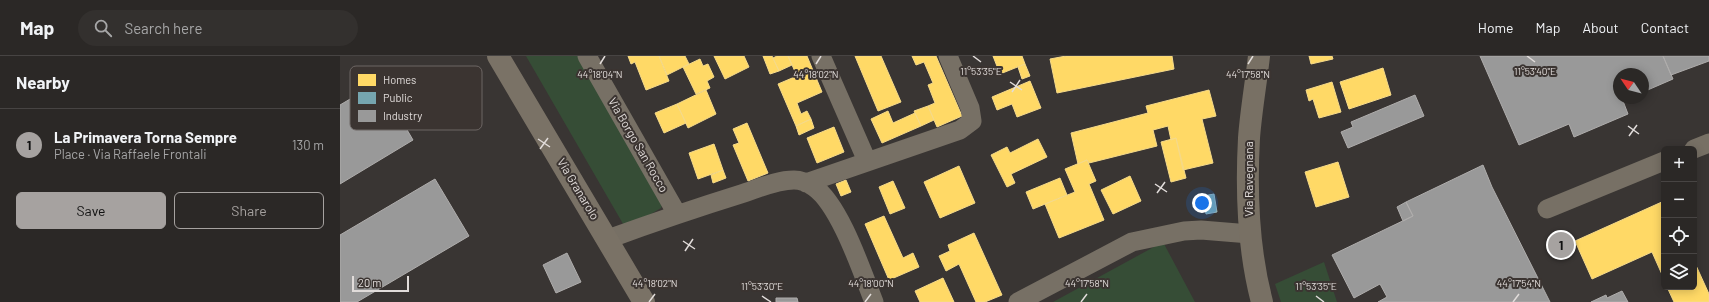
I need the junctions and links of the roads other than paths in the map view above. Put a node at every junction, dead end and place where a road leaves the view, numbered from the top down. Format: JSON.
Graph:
{"nodes":[{"id":1,"x":498,"y":56,"type":"edge"},
{"id":2,"x":587,"y":56,"type":"edge"},
{"id":3,"x":821,"y":56,"type":"edge"},
{"id":4,"x":948,"y":56,"type":"edge"},
{"id":5,"x":1259,"y":56,"type":"edge"},
{"id":6,"x":1709,"y":143,"type":"edge"},
{"id":7,"x":1697,"y":148,"type":"edge"},
{"id":8,"x":867,"y":161,"type":"junction"},
{"id":9,"x":1661,"y":162,"type":"edge"},
{"id":10,"x":806,"y":183,"type":"junction"},
{"id":11,"x":1547,"y":209,"type":"dead end"},
{"id":12,"x":677,"y":214,"type":"junction"},
{"id":13,"x":1250,"y":234,"type":"junction"},
{"id":14,"x":608,"y":239,"type":"junction"},
{"id":15,"x":644,"y":302,"type":"edge"},
{"id":16,"x":874,"y":302,"type":"edge"},
{"id":17,"x":1018,"y":302,"type":"edge"},
{"id":18,"x":1262,"y":302,"type":"edge"}],
"edges":[{"from":1,"to":14,"type":"main road","name":"Via Granarolo"},
{"from":2,"to":12,"type":"street","name":"Via Borgo San Rocco"},
{"from":3,"to":8,"type":"street"},
{"from":4,"to":8,"type":"street"},
{"from":5,"to":13,"type":"main road","name":"Via Ravegnana"},
{"from":6,"to":7,"type":"street"},
{"from":8,"to":10,"type":"street"},
{"from":9,"to":11,"type":"street"},
{"from":10,"to":12,"type":"street"},
{"from":10,"to":16,"type":"street"},
{"from":12,"to":14,"type":"street"},
{"from":13,"to":17,"type":"street"},
{"from":13,"to":18,"type":"main road","name":"Via Ravegnana"},
{"from":14,"to":15,"type":"main road","name":"Via Granarolo"}]}
